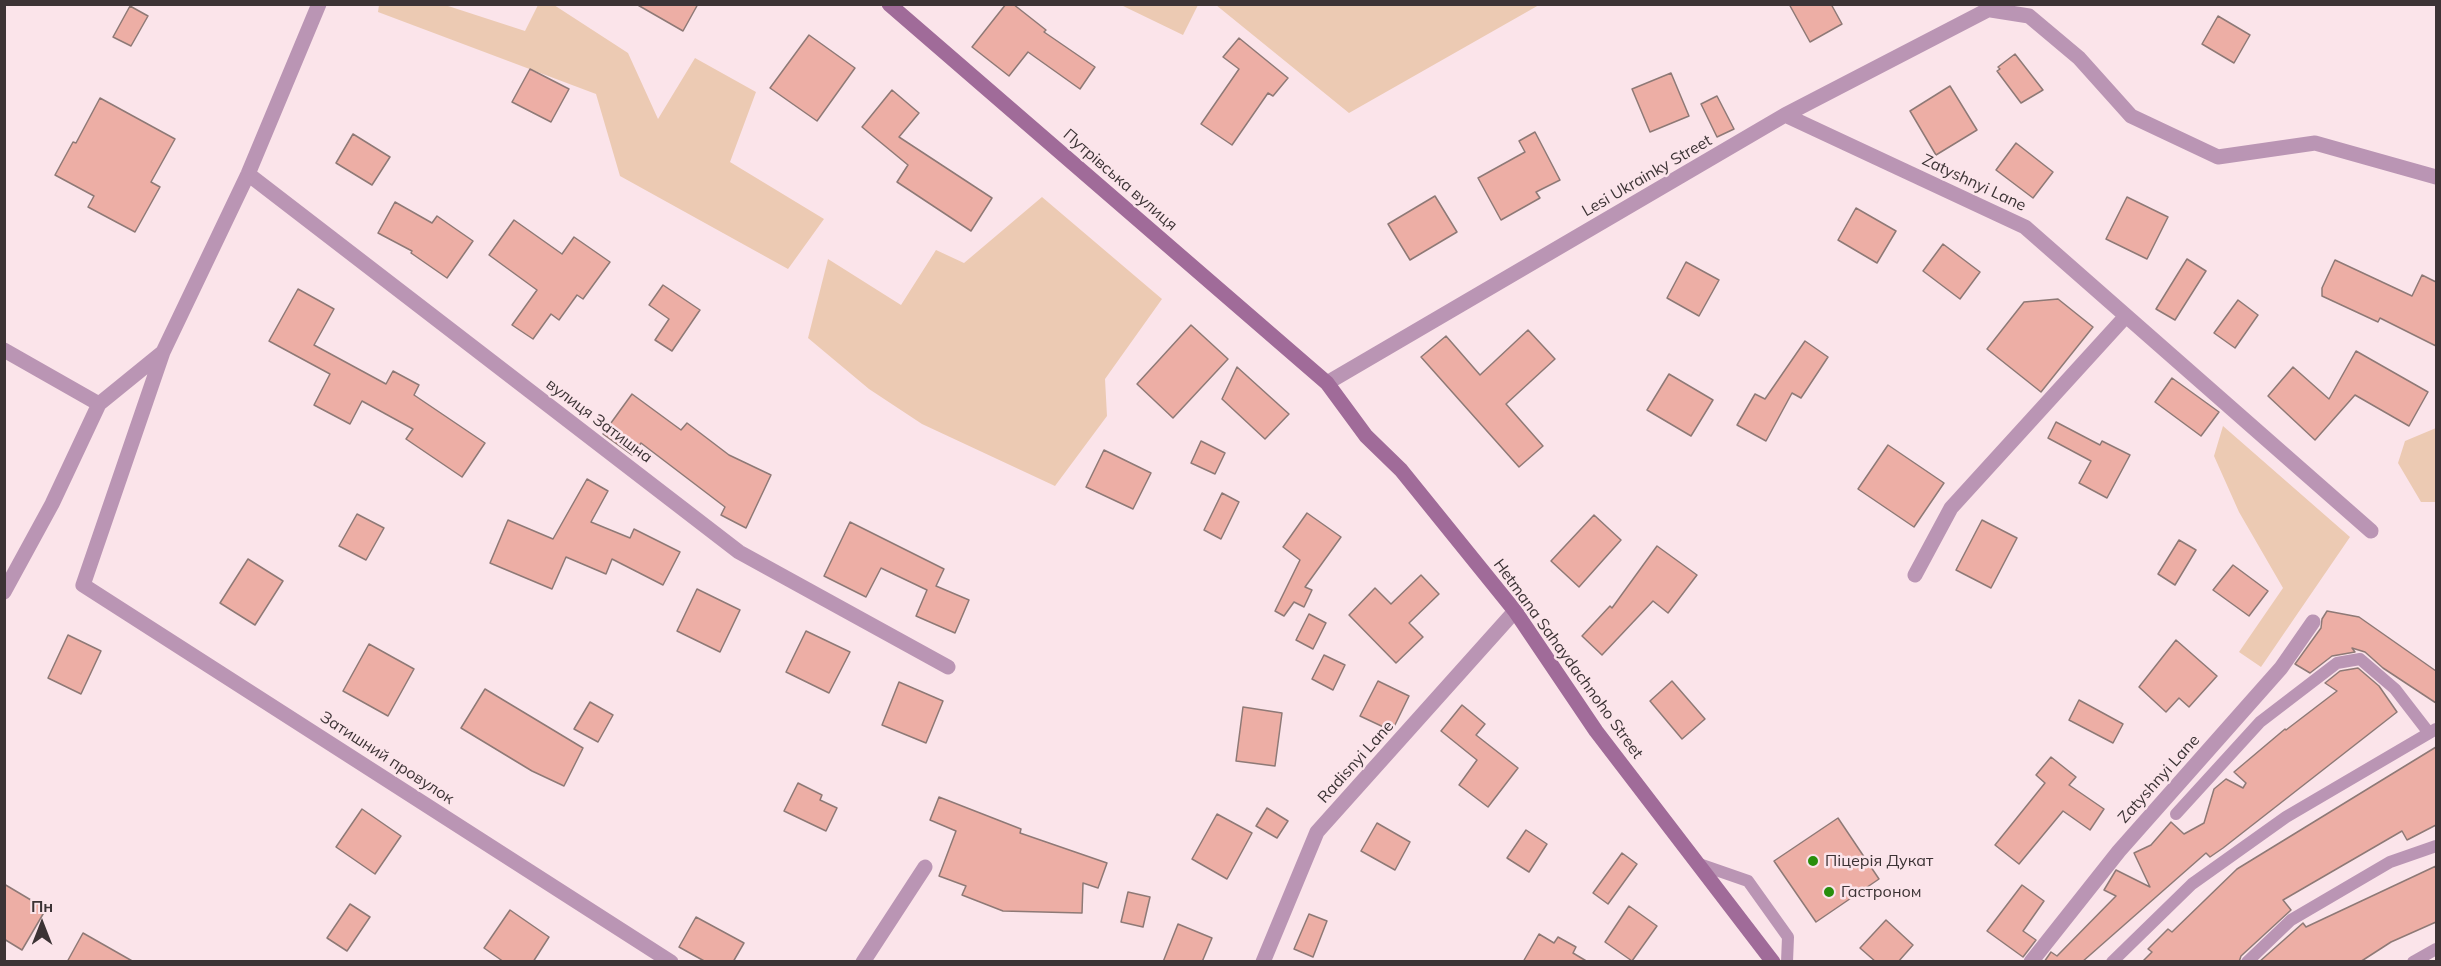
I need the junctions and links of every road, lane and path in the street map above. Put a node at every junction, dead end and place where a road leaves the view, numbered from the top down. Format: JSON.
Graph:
{"nodes":[{"id":1,"x":319,"y":4,"type":"edge"},
{"id":2,"x":889,"y":4,"type":"edge"},
{"id":3,"x":1993,"y":6,"type":"edge"},
{"id":4,"x":1785,"y":115,"type":"junction"},
{"id":5,"x":248,"y":174,"type":"junction"},
{"id":6,"x":2436,"y":177,"type":"edge"},
{"id":7,"x":2126,"y":316,"type":"junction"},
{"id":8,"x":4,"y":350,"type":"edge"},
{"id":9,"x":163,"y":352,"type":"junction"},
{"id":10,"x":1327,"y":383,"type":"junction"},
{"id":11,"x":99,"y":404,"type":"junction"},
{"id":12,"x":2371,"y":531,"type":"dead end"},
{"id":13,"x":1915,"y":575,"type":"dead end"},
{"id":14,"x":4,"y":592,"type":"edge"},
{"id":15,"x":1515,"y":611,"type":"junction"},
{"id":16,"x":2313,"y":622,"type":"dead end"},
{"id":17,"x":948,"y":667,"type":"dead end"},
{"id":18,"x":2433,"y":731,"type":"edge"},
{"id":19,"x":2176,"y":814,"type":"dead end"},
{"id":20,"x":2436,"y":846,"type":"edge"},
{"id":21,"x":1699,"y":864,"type":"junction"},
{"id":22,"x":925,"y":867,"type":"dead end"},
{"id":23,"x":2436,"y":949,"type":"edge"},
{"id":24,"x":671,"y":962,"type":"edge"},
{"id":25,"x":863,"y":962,"type":"edge"},
{"id":26,"x":1263,"y":962,"type":"edge"},
{"id":27,"x":1773,"y":962,"type":"edge"},
{"id":28,"x":1787,"y":962,"type":"edge"},
{"id":29,"x":2031,"y":962,"type":"edge"},
{"id":30,"x":2112,"y":962,"type":"edge"},
{"id":31,"x":2247,"y":962,"type":"edge"},
{"id":32,"x":2413,"y":962,"type":"edge"}],
"edges":[{"from":1,"to":5,"type":"street"},
{"from":2,"to":10,"type":"main road","name":"Путрівська вулиця"},
{"from":3,"to":4,"type":"street","name":"Lesi Ukrainky Street"},
{"from":3,"to":6,"type":"street","name":"Lesi Ukrainky Street"},
{"from":4,"to":7,"type":"street","name":"Zatyshnyi Lane"},
{"from":4,"to":10,"type":"street","name":"Lesi Ukrainky Street"},
{"from":5,"to":9,"type":"street"},
{"from":5,"to":17,"type":"street","name":"вулиця Затишна"},
{"from":7,"to":12,"type":"street","name":"Zatyshnyi Lane"},
{"from":7,"to":13,"type":"street"},
{"from":8,"to":11,"type":"street"},
{"from":9,"to":11,"type":"street"},
{"from":9,"to":24,"type":"street","name":"Затишний провулок"},
{"from":10,"to":15,"type":"main road","name":"Hetmana Sahaydachnoho Street"},
{"from":11,"to":14,"type":"street"},
{"from":15,"to":21,"type":"main road","name":"Hetmana Sahaydachnoho Street"},
{"from":15,"to":26,"type":"street","name":"Radisnyi Lane"},
{"from":16,"to":29,"type":"street","name":"Zatyshnyi Lane"},
{"from":18,"to":19,"type":"lane"},
{"from":18,"to":30,"type":"lane"},
{"from":20,"to":31,"type":"lane"},
{"from":21,"to":27,"type":"main road","name":"Hetmana Sahaydachnoho Street"},
{"from":21,"to":28,"type":"lane"},
{"from":22,"to":25,"type":"street"},
{"from":23,"to":32,"type":"lane"}]}
